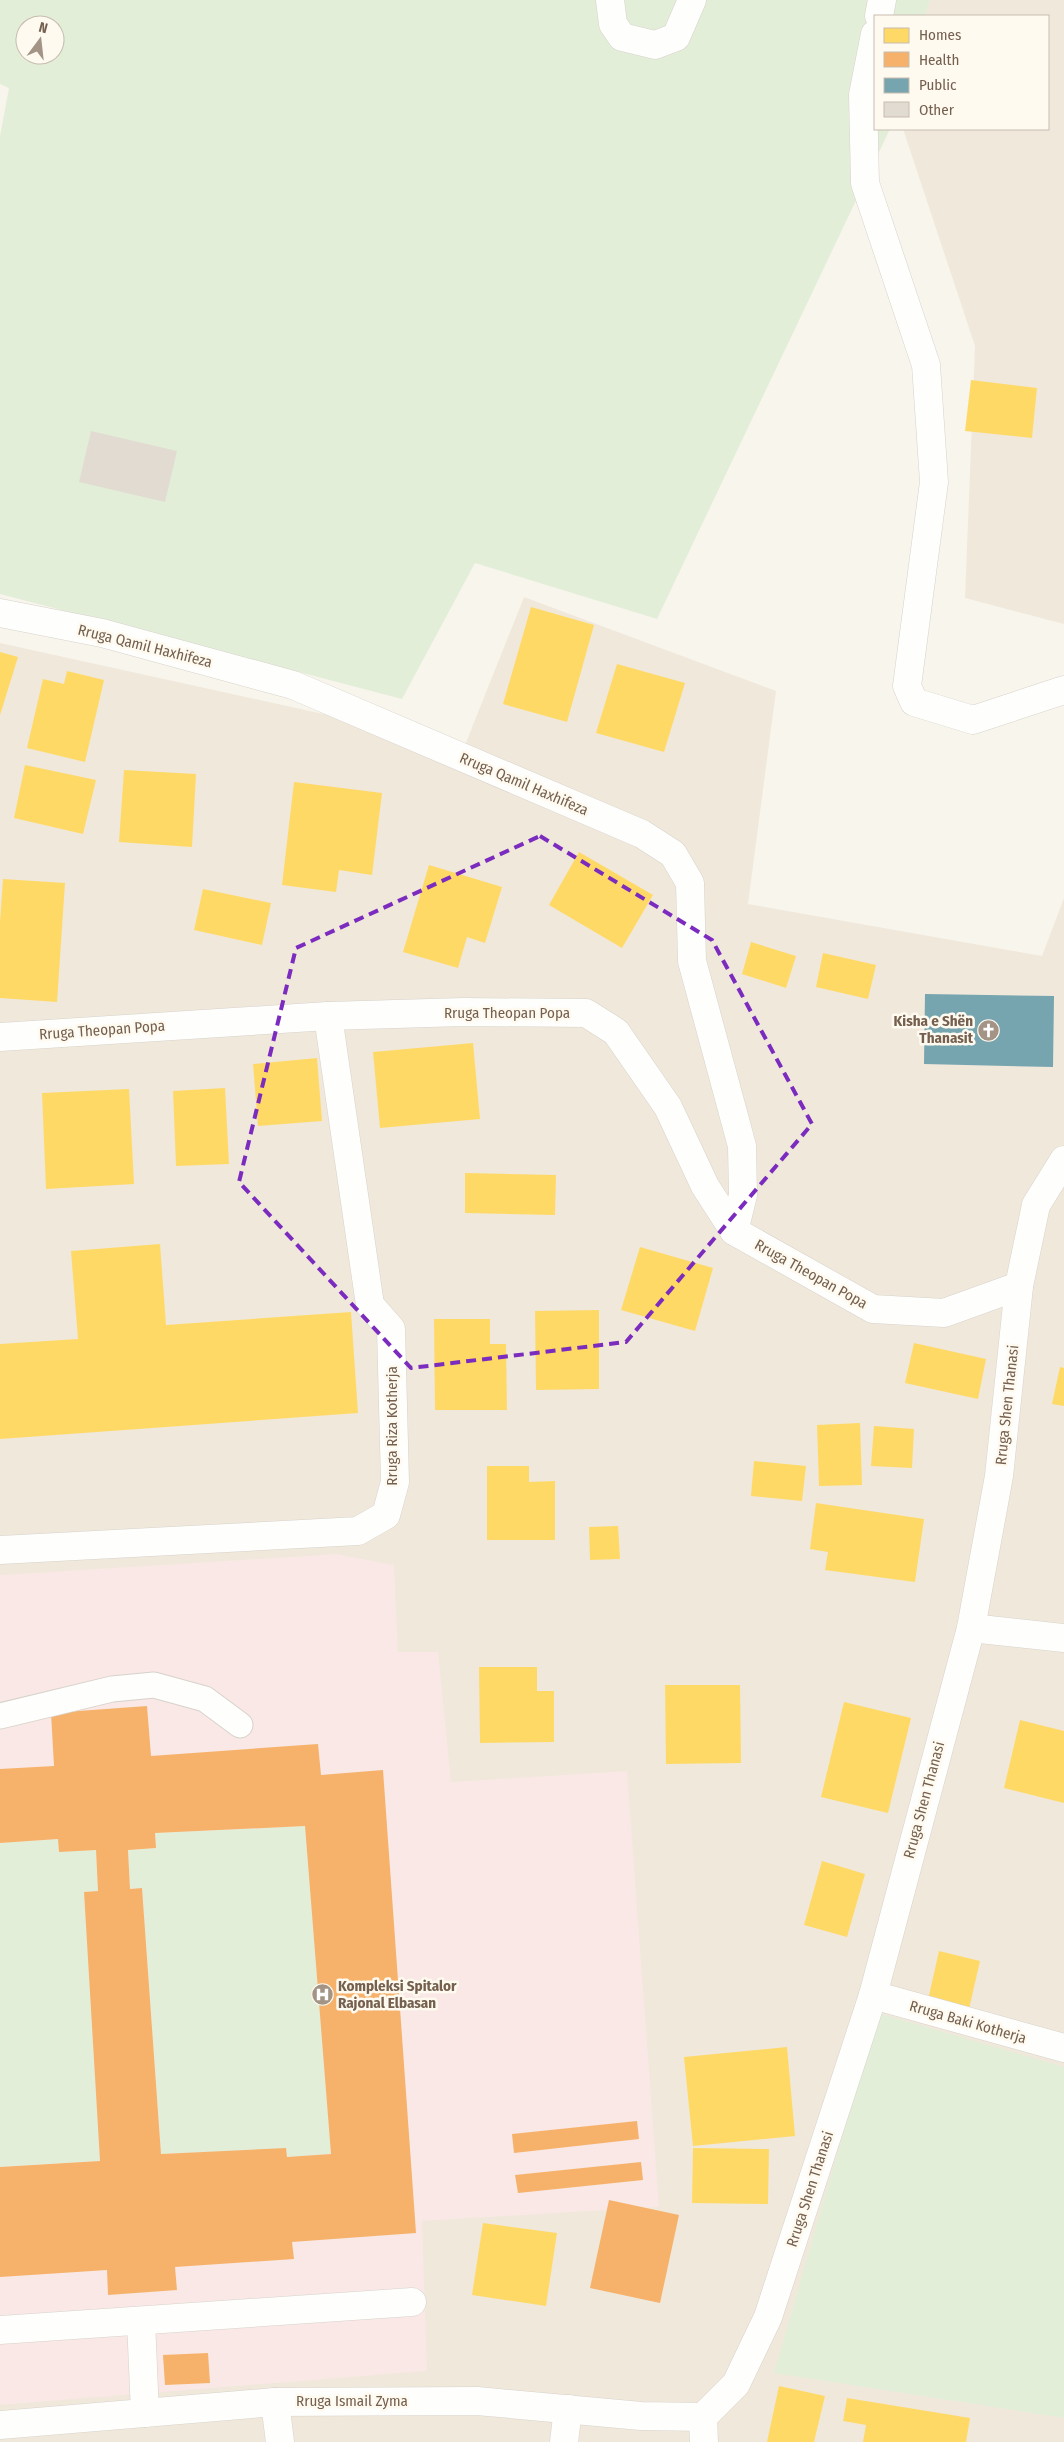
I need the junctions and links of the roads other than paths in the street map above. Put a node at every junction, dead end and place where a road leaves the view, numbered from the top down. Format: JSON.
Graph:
{"nodes":[{"id":1,"x":610,"y":0,"type":"edge"},
{"id":2,"x":692,"y":0,"type":"edge"},
{"id":3,"x":882,"y":0,"type":"edge"},
{"id":4,"x":879,"y":15,"type":"edge"},
{"id":5,"x":874,"y":39,"type":"edge"},
{"id":6,"x":0,"y":613,"type":"edge"},
{"id":7,"x":1064,"y":690,"type":"edge"},
{"id":8,"x":328,"y":1016,"type":"junction"},
{"id":9,"x":0,"y":1037,"type":"edge"},
{"id":10,"x":1064,"y":1160,"type":"edge"},
{"id":11,"x":734,"y":1231,"type":"junction"},
{"id":12,"x":1019,"y":1286,"type":"junction"},
{"id":13,"x":0,"y":1550,"type":"edge"},
{"id":14,"x":971,"y":1628,"type":"junction"},
{"id":15,"x":1064,"y":1638,"type":"edge"},
{"id":16,"x":0,"y":1716,"type":"edge"},
{"id":17,"x":240,"y":1725,"type":"dead end"},
{"id":18,"x":873,"y":1995,"type":"junction"},
{"id":19,"x":1064,"y":2048,"type":"edge"},
{"id":20,"x":412,"y":2302,"type":"dead end"},
{"id":21,"x":141,"y":2321,"type":"junction"},
{"id":22,"x":0,"y":2330,"type":"edge"},
{"id":23,"x":275,"y":2402,"type":"junction"},
{"id":24,"x":568,"y":2409,"type":"junction"},
{"id":25,"x":145,"y":2412,"type":"junction"},
{"id":26,"x":704,"y":2429,"type":"edge"},
{"id":27,"x":2,"y":2431,"type":"edge"},
{"id":28,"x":280,"y":2442,"type":"edge"},
{"id":29,"x":564,"y":2442,"type":"edge"}],
"edges":[{"from":1,"to":2,"type":"street"},
{"from":3,"to":4,"type":"street"},
{"from":5,"to":7,"type":"street"},
{"from":6,"to":11,"type":"street","name":"Rruga Qamil Haxhifeza"},
{"from":8,"to":9,"type":"street","name":"Rruga Theopan Popa"},
{"from":8,"to":11,"type":"street","name":"Rruga Theopan Popa"},
{"from":8,"to":13,"type":"street","name":"Rruga Riza Kotherja"},
{"from":10,"to":12,"type":"street","name":"Rruga Shen Thanasi"},
{"from":11,"to":12,"type":"street","name":"Rruga Theopan Popa"},
{"from":12,"to":14,"type":"street","name":"Rruga Shen Thanasi"},
{"from":14,"to":15,"type":"street"},
{"from":14,"to":18,"type":"street","name":"Rruga Shen Thanasi"},
{"from":16,"to":17,"type":"lane"},
{"from":18,"to":19,"type":"street","name":"Rruga Baki Kotherja"},
{"from":18,"to":26,"type":"street","name":"Rruga Shen Thanasi"},
{"from":20,"to":21,"type":"street"},
{"from":21,"to":22,"type":"street"},
{"from":21,"to":25,"type":"street"},
{"from":23,"to":24,"type":"street","name":"Rruga Ismail Zyma"},
{"from":23,"to":25,"type":"street","name":"Rruga Ismail Zyma"},
{"from":23,"to":28,"type":"street"},
{"from":24,"to":26,"type":"street","name":"Rruga Ismail Zyma"},
{"from":24,"to":29,"type":"street"},
{"from":25,"to":27,"type":"street","name":"Rruga Ismail Zyma"}]}
